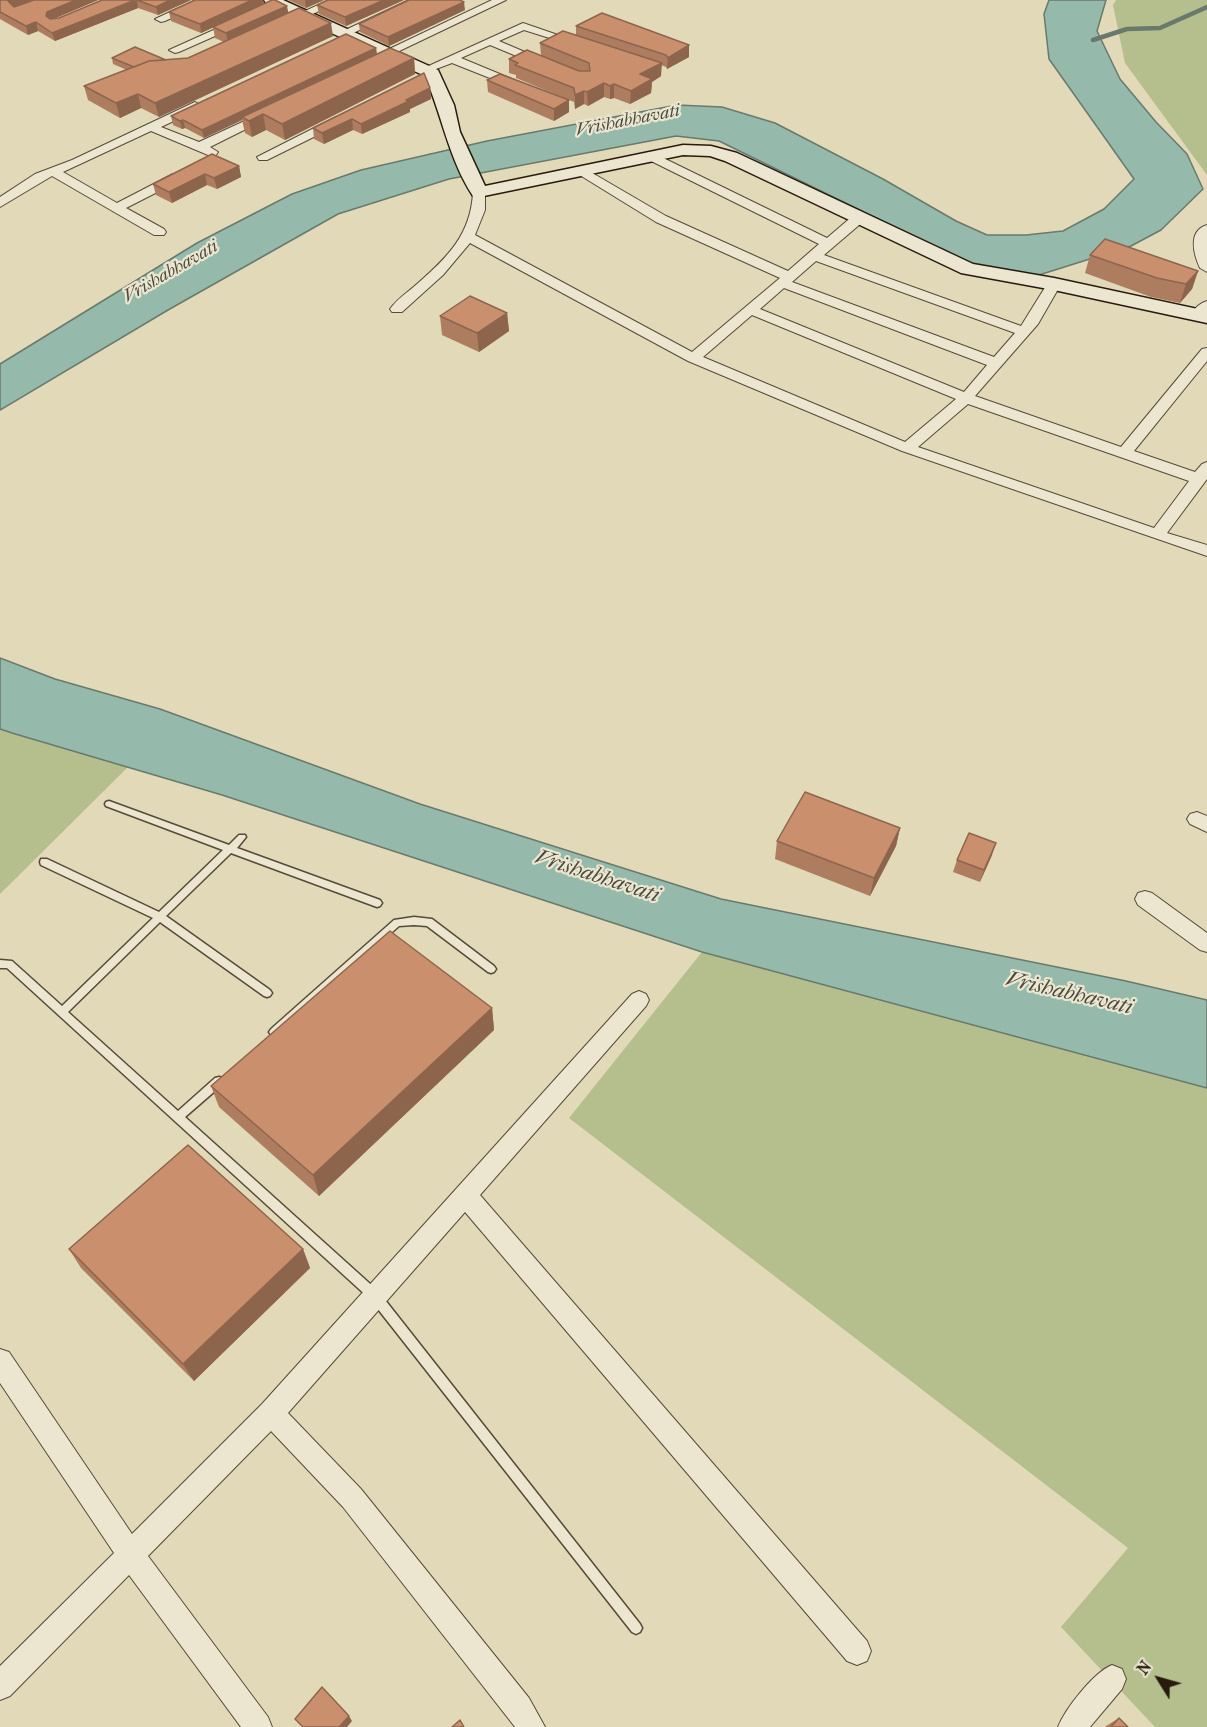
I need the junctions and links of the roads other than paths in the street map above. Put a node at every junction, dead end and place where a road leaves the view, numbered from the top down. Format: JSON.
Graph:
{"nodes":[{"id":1,"x":205,"y":0,"type":"edge"},
{"id":2,"x":338,"y":0,"type":"edge"},
{"id":3,"x":418,"y":0,"type":"edge"},
{"id":4,"x":501,"y":0,"type":"edge"},
{"id":5,"x":273,"y":4,"type":"edge"},
{"id":6,"x":304,"y":14,"type":"junction"},
{"id":7,"x":248,"y":17,"type":"edge"},
{"id":8,"x":161,"y":19,"type":"dead end"},
{"id":9,"x":272,"y":29,"type":"edge"},
{"id":10,"x":348,"y":34,"type":"junction"},
{"id":11,"x":489,"y":41,"type":"junction"},
{"id":12,"x":329,"y":45,"type":"edge"},
{"id":13,"x":588,"y":47,"type":"edge"},
{"id":14,"x":175,"y":50,"type":"dead end"},
{"id":15,"x":392,"y":53,"type":"junction"},
{"id":16,"x":453,"y":59,"type":"junction"},
{"id":17,"x":375,"y":64,"type":"edge"},
{"id":18,"x":553,"y":68,"type":"edge"},
{"id":19,"x":428,"y":74,"type":"junction"},
{"id":20,"x":527,"y":89,"type":"edge"},
{"id":21,"x":203,"y":103,"type":"edge"},
{"id":22,"x":282,"y":108,"type":"edge"},
{"id":23,"x":348,"y":115,"type":"edge"},
{"id":24,"x":151,"y":127,"type":"junction"},
{"id":25,"x":200,"y":147,"type":"junction"},
{"id":26,"x":651,"y":156,"type":"junction"},
{"id":27,"x":263,"y":157,"type":"dead end"},
{"id":28,"x":205,"y":163,"type":"edge"},
{"id":29,"x":52,"y":171,"type":"junction"},
{"id":30,"x":582,"y":171,"type":"junction"},
{"id":31,"x":185,"y":173,"type":"edge"},
{"id":32,"x":479,"y":190,"type":"junction"},
{"id":33,"x":0,"y":203,"type":"edge"},
{"id":34,"x":116,"y":208,"type":"junction"},
{"id":35,"x":861,"y":217,"type":"junction"},
{"id":36,"x":1207,"y":229,"type":"edge"},
{"id":37,"x":159,"y":232,"type":"dead end"},
{"id":38,"x":469,"y":237,"type":"junction"},
{"id":39,"x":830,"y":244,"type":"junction"},
{"id":40,"x":815,"y":256,"type":"junction"},
{"id":41,"x":1207,"y":268,"type":"edge"},
{"id":42,"x":787,"y":280,"type":"junction"},
{"id":43,"x":1054,"y":284,"type":"junction"},
{"id":44,"x":397,"y":309,"type":"dead end"},
{"id":45,"x":751,"y":310,"type":"junction"},
{"id":46,"x":1204,"y":312,"type":"edge"},
{"id":47,"x":1024,"y":332,"type":"junction"},
{"id":48,"x":1207,"y":352,"type":"edge"},
{"id":49,"x":693,"y":358,"type":"junction"},
{"id":50,"x":996,"y":363,"type":"junction"},
{"id":51,"x":966,"y":398,"type":"junction"},
{"id":52,"x":907,"y":448,"type":"junction"},
{"id":53,"x":1124,"y":453,"type":"junction"},
{"id":54,"x":1203,"y":473,"type":"edge"},
{"id":55,"x":1158,"y":535,"type":"junction"},
{"id":56,"x":1207,"y":551,"type":"edge"},
{"id":57,"x":109,"y":804,"type":"dead end"},
{"id":58,"x":242,"y":837,"type":"dead end"},
{"id":59,"x":231,"y":848,"type":"junction"},
{"id":60,"x":44,"y":862,"type":"dead end"},
{"id":61,"x":1145,"y":899,"type":"dead end"},
{"id":62,"x":377,"y":903,"type":"dead end"},
{"id":63,"x":160,"y":917,"type":"junction"},
{"id":64,"x":1207,"y":944,"type":"edge"},
{"id":65,"x":0,"y":964,"type":"edge"},
{"id":66,"x":491,"y":969,"type":"dead end"},
{"id":67,"x":267,"y":993,"type":"dead end"},
{"id":68,"x":639,"y":1000,"type":"dead end"},
{"id":69,"x":62,"y":1012,"type":"junction"},
{"id":70,"x":266,"y":1039,"type":"edge"},
{"id":71,"x":230,"y":1070,"type":"edge"},
{"id":72,"x":178,"y":1117,"type":"junction"},
{"id":73,"x":464,"y":1194,"type":"junction"},
{"id":74,"x":374,"y":1295,"type":"junction"},
{"id":75,"x":0,"y":1361,"type":"edge"},
{"id":76,"x":271,"y":1413,"type":"junction"},
{"id":77,"x":130,"y":1554,"type":"junction"},
{"id":78,"x":636,"y":1628,"type":"dead end"},
{"id":79,"x":858,"y":1651,"type":"dead end"},
{"id":80,"x":1112,"y":1679,"type":"dead end"},
{"id":81,"x":0,"y":1686,"type":"edge"},
{"id":82,"x":258,"y":1727,"type":"edge"},
{"id":83,"x":531,"y":1727,"type":"edge"},
{"id":84,"x":1072,"y":1727,"type":"edge"}],
"edges":[{"from":1,"to":8,"type":"street"},
{"from":2,"to":6,"type":"street"},
{"from":3,"to":10,"type":"street"},
{"from":4,"to":15,"type":"street"},
{"from":5,"to":6,"type":"street"},
{"from":6,"to":9,"type":"street"},
{"from":6,"to":10,"type":"street"},
{"from":7,"to":14,"type":"street"},
{"from":10,"to":12,"type":"street"},
{"from":10,"to":15,"type":"street"},
{"from":11,"to":13,"type":"street"},
{"from":11,"to":16,"type":"street"},
{"from":11,"to":18,"type":"street"},
{"from":15,"to":17,"type":"street"},
{"from":15,"to":19,"type":"street"},
{"from":16,"to":19,"type":"street"},
{"from":16,"to":20,"type":"street"},
{"from":19,"to":32,"type":"street"},
{"from":21,"to":24,"type":"street"},
{"from":22,"to":25,"type":"street"},
{"from":23,"to":27,"type":"street"},
{"from":24,"to":25,"type":"street"},
{"from":24,"to":29,"type":"street"},
{"from":25,"to":28,"type":"street"},
{"from":26,"to":30,"type":"street"},
{"from":26,"to":35,"type":"street"},
{"from":26,"to":39,"type":"street"},
{"from":29,"to":33,"type":"street"},
{"from":29,"to":34,"type":"street"},
{"from":30,"to":32,"type":"street"},
{"from":30,"to":42,"type":"street"},
{"from":31,"to":34,"type":"street"},
{"from":32,"to":38,"type":"street"},
{"from":34,"to":37,"type":"street"},
{"from":35,"to":39,"type":"street"},
{"from":35,"to":43,"type":"street"},
{"from":36,"to":41,"type":"street"},
{"from":38,"to":44,"type":"street"},
{"from":38,"to":49,"type":"street"},
{"from":39,"to":40,"type":"street"},
{"from":40,"to":42,"type":"street"},
{"from":40,"to":47,"type":"street"},
{"from":42,"to":45,"type":"street"},
{"from":42,"to":50,"type":"street"},
{"from":43,"to":46,"type":"street"},
{"from":43,"to":47,"type":"street"},
{"from":45,"to":49,"type":"street"},
{"from":45,"to":51,"type":"street"},
{"from":47,"to":50,"type":"street"},
{"from":48,"to":53,"type":"street"},
{"from":49,"to":52,"type":"street"},
{"from":50,"to":51,"type":"street"},
{"from":51,"to":52,"type":"street"},
{"from":51,"to":53,"type":"street"},
{"from":52,"to":55,"type":"street"},
{"from":53,"to":54,"type":"street"},
{"from":54,"to":55,"type":"street"},
{"from":55,"to":56,"type":"street"},
{"from":57,"to":59,"type":"lane"},
{"from":58,"to":59,"type":"lane"},
{"from":59,"to":62,"type":"lane"},
{"from":59,"to":63,"type":"lane"},
{"from":60,"to":63,"type":"lane"},
{"from":61,"to":64,"type":"street"},
{"from":63,"to":67,"type":"lane"},
{"from":63,"to":69,"type":"lane"},
{"from":65,"to":69,"type":"lane"},
{"from":66,"to":70,"type":"lane"},
{"from":68,"to":73,"type":"street"},
{"from":69,"to":72,"type":"lane"},
{"from":71,"to":72,"type":"lane"},
{"from":72,"to":74,"type":"lane"},
{"from":73,"to":74,"type":"street"},
{"from":73,"to":79,"type":"street"},
{"from":74,"to":76,"type":"street"},
{"from":74,"to":78,"type":"lane"},
{"from":75,"to":77,"type":"street"},
{"from":76,"to":77,"type":"street"},
{"from":76,"to":83,"type":"street"},
{"from":77,"to":81,"type":"street"},
{"from":77,"to":82,"type":"street"},
{"from":80,"to":84,"type":"street"}]}
